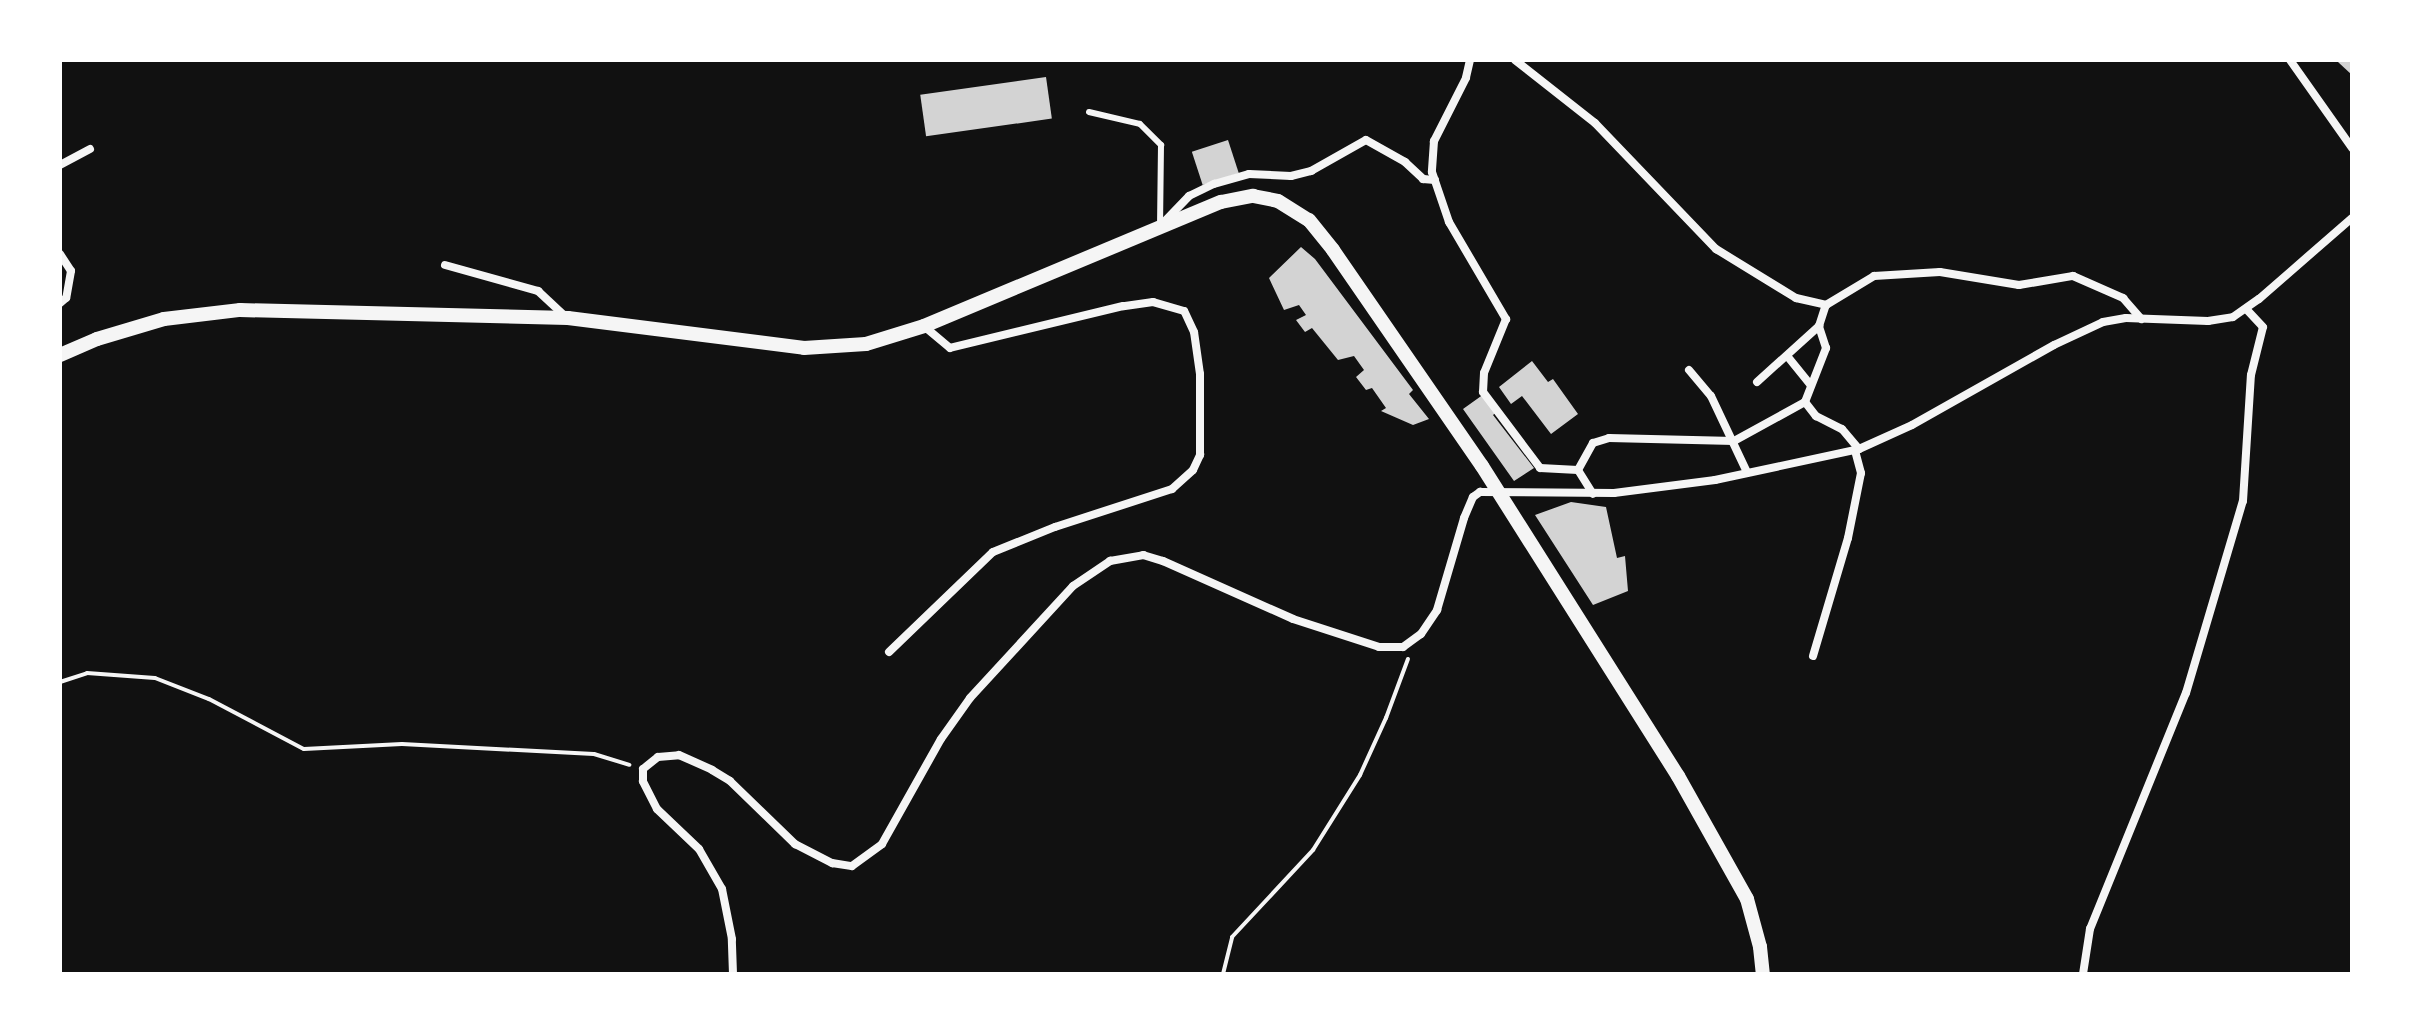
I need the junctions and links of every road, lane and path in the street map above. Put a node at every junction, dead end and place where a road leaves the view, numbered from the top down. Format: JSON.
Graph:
{"nodes":[{"id":1,"x":1470,"y":60,"type":"edge"},
{"id":2,"x":1515,"y":60,"type":"edge"},
{"id":3,"x":2290,"y":60,"type":"edge"},
{"id":4,"x":1089,"y":112,"type":"dead end"},
{"id":5,"x":2352,"y":148,"type":"edge"},
{"id":6,"x":90,"y":149,"type":"dead end"},
{"id":7,"x":60,"y":165,"type":"edge"},
{"id":8,"x":1435,"y":180,"type":"junction"},
{"id":9,"x":2352,"y":218,"type":"edge"},
{"id":10,"x":1160,"y":225,"type":"junction"},
{"id":11,"x":60,"y":254,"type":"edge"},
{"id":12,"x":445,"y":265,"type":"dead end"},
{"id":13,"x":60,"y":303,"type":"edge"},
{"id":14,"x":1826,"y":305,"type":"junction"},
{"id":15,"x":2246,"y":309,"type":"junction"},
{"id":16,"x":568,"y":318,"type":"junction"},
{"id":17,"x":2141,"y":319,"type":"junction"},
{"id":18,"x":924,"y":326,"type":"junction"},
{"id":19,"x":1819,"y":326,"type":"junction"},
{"id":20,"x":60,"y":355,"type":"edge"},
{"id":21,"x":1788,"y":357,"type":"junction"},
{"id":22,"x":1689,"y":370,"type":"dead end"},
{"id":23,"x":1757,"y":382,"type":"dead end"},
{"id":24,"x":1811,"y":385,"type":"junction"},
{"id":25,"x":1805,"y":402,"type":"junction"},
{"id":26,"x":1734,"y":441,"type":"junction"},
{"id":27,"x":1857,"y":449,"type":"junction"},
{"id":28,"x":1578,"y":470,"type":"junction"},
{"id":29,"x":1747,"y":472,"type":"junction"},
{"id":30,"x":1498,"y":491,"type":"junction"},
{"id":31,"x":1593,"y":494,"type":"junction"},
{"id":32,"x":1414,"y":642,"type":"junction"},
{"id":33,"x":889,"y":652,"type":"dead end"},
{"id":34,"x":1813,"y":656,"type":"dead end"},
{"id":35,"x":60,"y":682,"type":"edge"},
{"id":36,"x":643,"y":769,"type":"junction"},
{"id":37,"x":733,"y":974,"type":"edge"},
{"id":38,"x":1223,"y":974,"type":"edge"},
{"id":39,"x":1763,"y":974,"type":"edge"},
{"id":40,"x":2083,"y":974,"type":"edge"}],
"edges":[{"from":1,"to":8,"type":"street"},
{"from":2,"to":14,"type":"street"},
{"from":3,"to":5,"type":"street"},
{"from":4,"to":10,"type":"lane"},
{"from":6,"to":7,"type":"street"},
{"from":8,"to":10,"type":"street"},
{"from":8,"to":28,"type":"street"},
{"from":9,"to":15,"type":"street"},
{"from":10,"to":18,"type":"street"},
{"from":10,"to":30,"type":"street"},
{"from":11,"to":13,"type":"street"},
{"from":12,"to":16,"type":"street"},
{"from":14,"to":17,"type":"street"},
{"from":14,"to":19,"type":"street"},
{"from":15,"to":17,"type":"street"},
{"from":15,"to":40,"type":"street"},
{"from":16,"to":18,"type":"street"},
{"from":16,"to":20,"type":"street"},
{"from":17,"to":27,"type":"street"},
{"from":18,"to":33,"type":"street"},
{"from":19,"to":21,"type":"street"},
{"from":19,"to":24,"type":"street"},
{"from":21,"to":23,"type":"street"},
{"from":21,"to":24,"type":"street"},
{"from":22,"to":26,"type":"street"},
{"from":24,"to":25,"type":"street"},
{"from":25,"to":26,"type":"street"},
{"from":25,"to":27,"type":"street"},
{"from":26,"to":28,"type":"street"},
{"from":26,"to":29,"type":"street"},
{"from":27,"to":29,"type":"street"},
{"from":27,"to":34,"type":"street"},
{"from":28,"to":31,"type":"street"},
{"from":29,"to":31,"type":"street"},
{"from":30,"to":31,"type":"street"},
{"from":30,"to":32,"type":"street"},
{"from":30,"to":39,"type":"street"},
{"from":32,"to":36,"type":"street"},
{"from":32,"to":38,"type":"path"},
{"from":35,"to":36,"type":"path"},
{"from":36,"to":37,"type":"street"}]}
